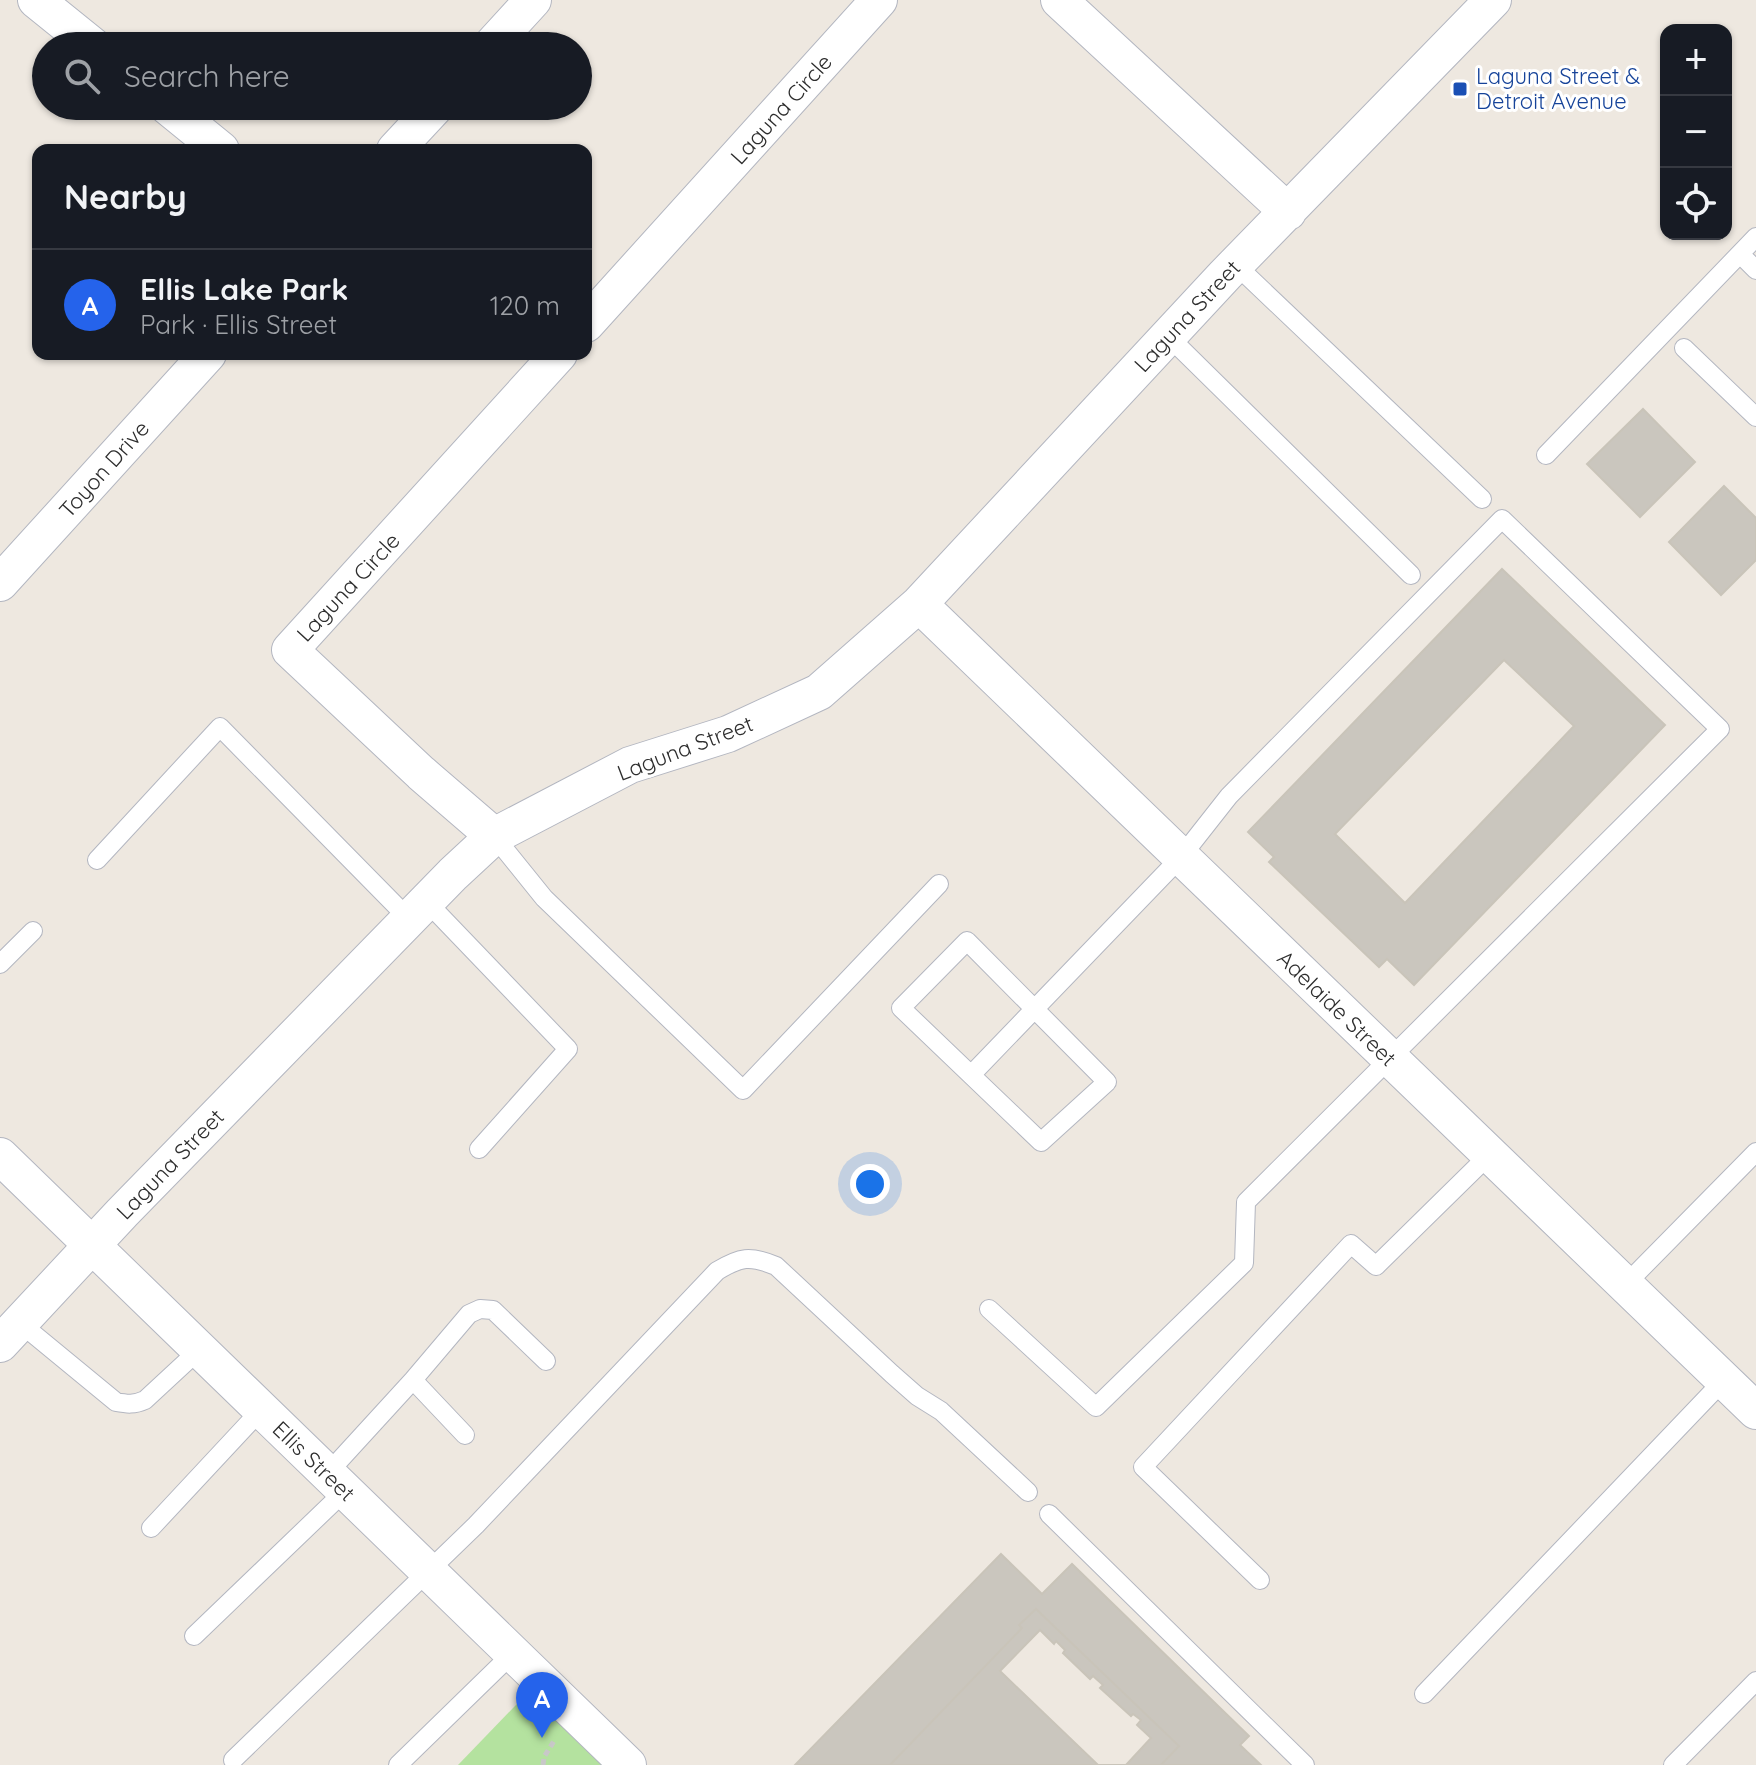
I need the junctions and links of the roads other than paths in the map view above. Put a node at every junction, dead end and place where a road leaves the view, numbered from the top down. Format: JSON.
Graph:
{"nodes":[{"id":1,"x":36,"y":0,"type":"edge"},
{"id":2,"x":533,"y":0,"type":"edge"},
{"id":3,"x":879,"y":0,"type":"edge"},
{"id":4,"x":1059,"y":0,"type":"edge"},
{"id":5,"x":1493,"y":0,"type":"edge"},
{"id":6,"x":76,"y":32,"type":"edge"},
{"id":7,"x":504,"y":32,"type":"edge"},
{"id":8,"x":184,"y":120,"type":"edge"},
{"id":9,"x":423,"y":120,"type":"edge"},
{"id":10,"x":214,"y":144,"type":"edge"},
{"id":11,"x":401,"y":144,"type":"edge"},
{"id":12,"x":1288,"y":212,"type":"junction"},
{"id":13,"x":1756,"y":237,"type":"edge"},
{"id":14,"x":1740,"y":254,"type":"junction"},
{"id":15,"x":1235,"y":264,"type":"junction"},
{"id":16,"x":1756,"y":270,"type":"edge"},
{"id":17,"x":592,"y":317,"type":"edge"},
{"id":18,"x":1168,"y":336,"type":"junction"},
{"id":19,"x":1684,"y":348,"type":"dead end"},
{"id":20,"x":202,"y":360,"type":"edge"},
{"id":21,"x":554,"y":360,"type":"edge"},
{"id":22,"x":1756,"y":417,"type":"edge"},
{"id":23,"x":1546,"y":455,"type":"dead end"},
{"id":24,"x":1482,"y":499,"type":"dead end"},
{"id":25,"x":6,"y":563,"type":"edge"},
{"id":26,"x":1411,"y":575,"type":"dead end"},
{"id":27,"x":919,"y":604,"type":"junction"},
{"id":28,"x":494,"y":836,"type":"junction"},
{"id":29,"x":1181,"y":857,"type":"junction"},
{"id":30,"x":97,"y":860,"type":"dead end"},
{"id":31,"x":939,"y":884,"type":"dead end"},
{"id":32,"x":418,"y":910,"type":"junction"},
{"id":33,"x":33,"y":931,"type":"dead end"},
{"id":34,"x":0,"y":964,"type":"edge"},
{"id":35,"x":1035,"y":1009,"type":"junction"},
{"id":36,"x":1389,"y":1058,"type":"junction"},
{"id":37,"x":971,"y":1075,"type":"junction"},
{"id":38,"x":479,"y":1149,"type":"dead end"},
{"id":39,"x":1756,"y":1152,"type":"edge"},
{"id":40,"x":1489,"y":1155,"type":"junction"},
{"id":41,"x":0,"y":1156,"type":"edge"},
{"id":42,"x":93,"y":1246,"type":"junction"},
{"id":43,"x":1625,"y":1285,"type":"junction"},
{"id":44,"x":989,"y":1309,"type":"dead end"},
{"id":45,"x":10,"y":1333,"type":"edge"},
{"id":46,"x":199,"y":1350,"type":"junction"},
{"id":47,"x":546,"y":1361,"type":"dead end"},
{"id":48,"x":413,"y":1380,"type":"junction"},
{"id":49,"x":1724,"y":1380,"type":"junction"},
{"id":50,"x":261,"y":1410,"type":"junction"},
{"id":51,"x":1756,"y":1411,"type":"edge"},
{"id":52,"x":465,"y":1435,"type":"dead end"},
{"id":53,"x":336,"y":1482,"type":"junction"},
{"id":54,"x":1028,"y":1492,"type":"dead end"},
{"id":55,"x":1049,"y":1514,"type":"dead end"},
{"id":56,"x":151,"y":1528,"type":"dead end"},
{"id":57,"x":429,"y":1573,"type":"junction"},
{"id":58,"x":1260,"y":1580,"type":"dead end"},
{"id":59,"x":194,"y":1636,"type":"dead end"},
{"id":60,"x":512,"y":1654,"type":"junction"},
{"id":61,"x":1756,"y":1681,"type":"edge"},
{"id":62,"x":1424,"y":1694,"type":"dead end"},
{"id":63,"x":233,"y":1760,"type":"dead end"},
{"id":64,"x":398,"y":1765,"type":"edge"},
{"id":65,"x":628,"y":1765,"type":"edge"},
{"id":66,"x":1305,"y":1765,"type":"edge"},
{"id":67,"x":1673,"y":1765,"type":"edge"}],
"edges":[{"from":1,"to":6,"type":"street"},
{"from":2,"to":7,"type":"street"},
{"from":3,"to":17,"type":"street","name":"Laguna Circle"},
{"from":4,"to":12,"type":"street"},
{"from":5,"to":12,"type":"street","name":"Laguna Street"},
{"from":8,"to":10,"type":"street"},
{"from":9,"to":11,"type":"street"},
{"from":12,"to":15,"type":"street","name":"Laguna Street"},
{"from":13,"to":14,"type":"lane"},
{"from":14,"to":16,"type":"lane"},
{"from":14,"to":23,"type":"lane"},
{"from":15,"to":18,"type":"street","name":"Laguna Street"},
{"from":15,"to":24,"type":"lane"},
{"from":18,"to":26,"type":"lane"},
{"from":18,"to":27,"type":"street","name":"Laguna Street"},
{"from":19,"to":22,"type":"lane"},
{"from":20,"to":25,"type":"street","name":"Toyon Drive"},
{"from":21,"to":28,"type":"street","name":"Laguna Circle"},
{"from":27,"to":28,"type":"street","name":"Laguna Street"},
{"from":27,"to":29,"type":"street","name":"Adelaide Street"},
{"from":28,"to":31,"type":"lane"},
{"from":28,"to":32,"type":"street","name":"Laguna Street"},
{"from":29,"to":35,"type":"lane"},
{"from":29,"to":36,"type":"street","name":"Adelaide Street"},
{"from":29,"to":36,"type":"lane"},
{"from":30,"to":32,"type":"lane"},
{"from":32,"to":38,"type":"lane"},
{"from":32,"to":42,"type":"street","name":"Laguna Street"},
{"from":33,"to":34,"type":"lane"},
{"from":35,"to":37,"type":"lane"},
{"from":35,"to":37,"type":"lane"},
{"from":35,"to":37,"type":"lane"},
{"from":36,"to":40,"type":"street","name":"Adelaide Street"},
{"from":36,"to":44,"type":"lane"},
{"from":39,"to":43,"type":"lane"},
{"from":40,"to":43,"type":"street","name":"Adelaide Street"},
{"from":40,"to":58,"type":"lane"},
{"from":41,"to":42,"type":"street","name":"Ellis Street"},
{"from":42,"to":45,"type":"street","name":"Laguna Street"},
{"from":42,"to":46,"type":"street","name":"Ellis Street"},
{"from":43,"to":49,"type":"street","name":"Adelaide Street"},
{"from":45,"to":46,"type":"lane"},
{"from":46,"to":50,"type":"street","name":"Ellis Street"},
{"from":47,"to":48,"type":"lane"},
{"from":48,"to":52,"type":"lane"},
{"from":48,"to":53,"type":"lane"},
{"from":49,"to":51,"type":"street","name":"Adelaide Street"},
{"from":49,"to":62,"type":"lane"},
{"from":50,"to":53,"type":"street","name":"Ellis Street"},
{"from":50,"to":56,"type":"lane"},
{"from":53,"to":57,"type":"street","name":"Ellis Street"},
{"from":53,"to":59,"type":"lane"},
{"from":54,"to":57,"type":"lane"},
{"from":55,"to":66,"type":"lane"},
{"from":57,"to":60,"type":"street","name":"Ellis Street"},
{"from":57,"to":63,"type":"lane"},
{"from":60,"to":64,"type":"lane"},
{"from":60,"to":65,"type":"street","name":"Ellis Street"},
{"from":61,"to":67,"type":"lane"}]}
